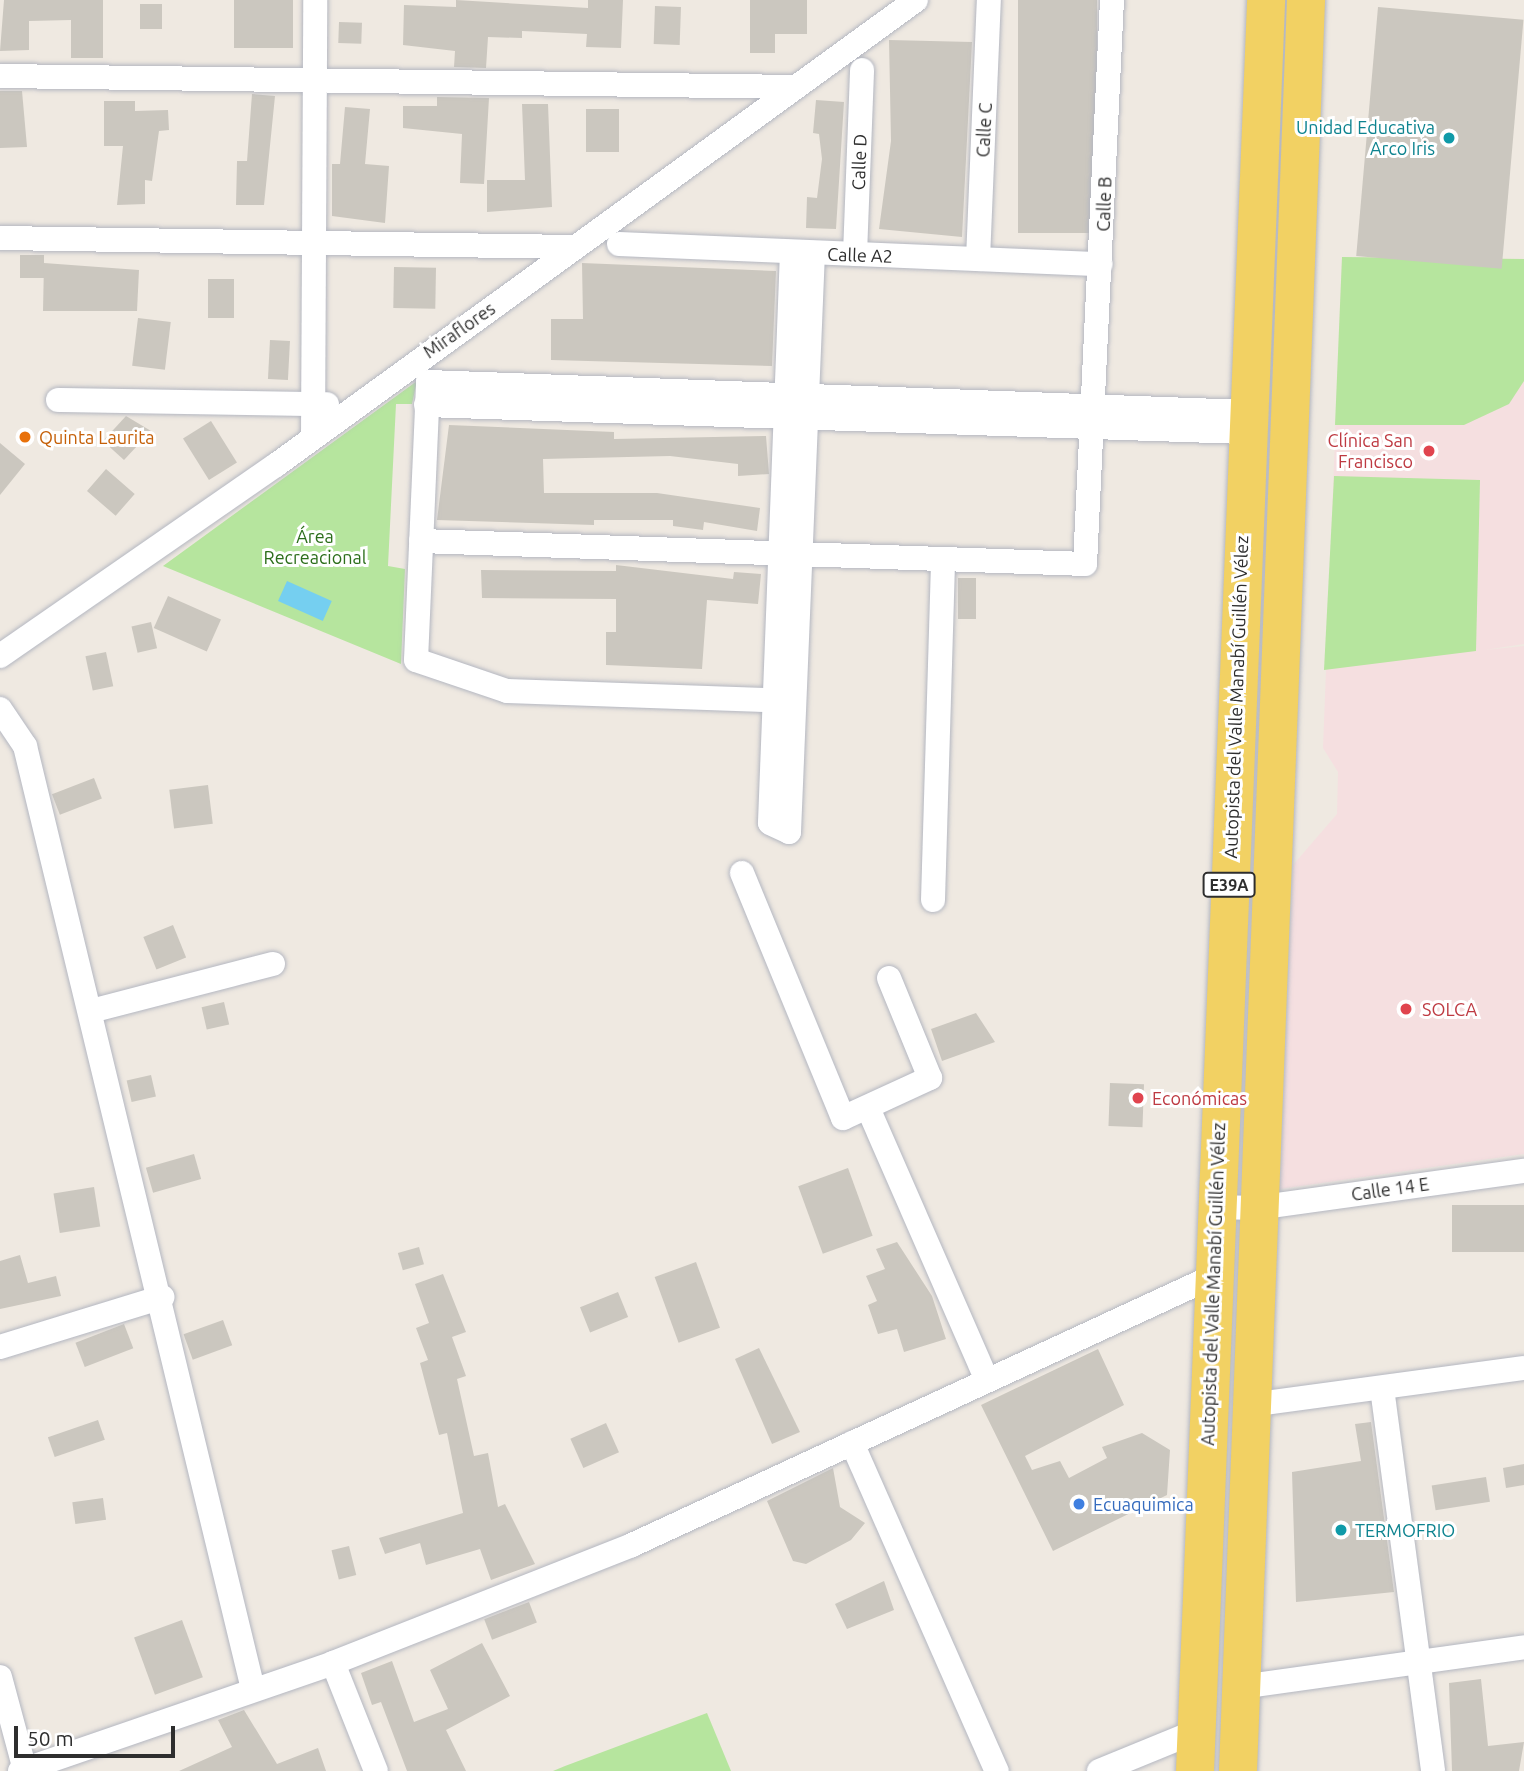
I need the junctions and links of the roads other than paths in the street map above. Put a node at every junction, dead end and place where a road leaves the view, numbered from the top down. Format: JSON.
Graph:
{"nodes":[{"id":1,"x":315,"y":0,"type":"edge"},
{"id":2,"x":916,"y":0,"type":"edge"},
{"id":3,"x":989,"y":0,"type":"edge"},
{"id":4,"x":1112,"y":0,"type":"edge"},
{"id":5,"x":1266,"y":0,"type":"edge"},
{"id":6,"x":1307,"y":0,"type":"edge"},
{"id":7,"x":862,"y":70,"type":"dead end"},
{"id":8,"x":0,"y":76,"type":"edge"},
{"id":9,"x":315,"y":81,"type":"junction"},
{"id":10,"x":793,"y":88,"type":"junction"},
{"id":11,"x":0,"y":238,"type":"edge"},
{"id":12,"x":313,"y":242,"type":"junction"},
{"id":13,"x":619,"y":244,"type":"dead end"},
{"id":14,"x":575,"y":247,"type":"junction"},
{"id":15,"x":803,"y":253,"type":"junction"},
{"id":16,"x":855,"y":254,"type":"junction"},
{"id":17,"x":978,"y":259,"type":"junction"},
{"id":18,"x":1101,"y":264,"type":"junction"},
{"id":19,"x":58,"y":400,"type":"dead end"},
{"id":20,"x":356,"y":403,"type":"junction"},
{"id":21,"x":314,"y":404,"type":"junction"},
{"id":22,"x":795,"y":406,"type":"junction"},
{"id":23,"x":1096,"y":419,"type":"junction"},
{"id":24,"x":1247,"y":422,"type":"junction"},
{"id":25,"x":313,"y":437,"type":"junction"},
{"id":26,"x":421,"y":541,"type":"junction"},
{"id":27,"x":788,"y":554,"type":"junction"},
{"id":28,"x":943,"y":561,"type":"junction"},
{"id":29,"x":0,"y":656,"type":"edge"},
{"id":30,"x":1280,"y":689,"type":"junction"},
{"id":31,"x":1237,"y":695,"type":"junction"},
{"id":32,"x":0,"y":709,"type":"edge"},
{"id":33,"x":742,"y":873,"type":"dead end"},
{"id":34,"x":933,"y":900,"type":"dead end"},
{"id":35,"x":273,"y":964,"type":"dead end"},
{"id":36,"x":889,"y":978,"type":"dead end"},
{"id":37,"x":91,"y":1011,"type":"junction"},
{"id":38,"x":867,"y":1108,"type":"junction"},
{"id":39,"x":1524,"y":1171,"type":"edge"},
{"id":40,"x":1216,"y":1207,"type":"junction"},
{"id":41,"x":1256,"y":1208,"type":"junction"},
{"id":42,"x":1214,"y":1276,"type":"junction"},
{"id":43,"x":163,"y":1297,"type":"junction"},
{"id":44,"x":0,"y":1348,"type":"edge"},
{"id":45,"x":1524,"y":1368,"type":"edge"},
{"id":46,"x":987,"y":1380,"type":"junction"},
{"id":47,"x":1382,"y":1388,"type":"junction"},
{"id":48,"x":1250,"y":1405,"type":"junction"},
{"id":49,"x":852,"y":1443,"type":"junction"},
{"id":50,"x":1524,"y":1647,"type":"edge"},
{"id":51,"x":1417,"y":1662,"type":"junction"},
{"id":52,"x":333,"y":1663,"type":"junction"},
{"id":53,"x":0,"y":1677,"type":"edge"},
{"id":54,"x":1241,"y":1687,"type":"junction"},
{"id":55,"x":253,"y":1689,"type":"junction"},
{"id":56,"x":1197,"y":1731,"type":"junction"},
{"id":57,"x":83,"y":1762,"type":"edge"},
{"id":58,"x":22,"y":1770,"type":"edge"},
{"id":59,"x":376,"y":1771,"type":"edge"},
{"id":60,"x":997,"y":1771,"type":"edge"},
{"id":61,"x":1099,"y":1771,"type":"edge"},
{"id":62,"x":1195,"y":1771,"type":"edge"},
{"id":63,"x":1238,"y":1771,"type":"edge"},
{"id":64,"x":1433,"y":1771,"type":"edge"}],
"edges":[{"from":1,"to":9,"type":"street"},
{"from":2,"to":10,"type":"street","name":"Miraflores"},
{"from":3,"to":17,"type":"street","name":"Calle C"},
{"from":4,"to":18,"type":"street","name":"Calle B"},
{"from":5,"to":24,"type":"main road","name":"Autopista del Valle Manabí Guillén Vélez","number":"E39A"},
{"from":6,"to":30,"type":"main road","number":"E39A"},
{"from":7,"to":16,"type":"street","name":"Calle D"},
{"from":8,"to":9,"type":"street"},
{"from":9,"to":10,"type":"street"},
{"from":9,"to":12,"type":"street"},
{"from":10,"to":14,"type":"street","name":"Miraflores"},
{"from":11,"to":12,"type":"street"},
{"from":12,"to":14,"type":"street"},
{"from":12,"to":21,"type":"street"},
{"from":13,"to":15,"type":"street","name":"Calle A2"},
{"from":14,"to":20,"type":"street","name":"Miraflores"},
{"from":15,"to":16,"type":"street","name":"Calle A2"},
{"from":15,"to":22,"type":"street"},
{"from":16,"to":17,"type":"street","name":"Calle A2"},
{"from":17,"to":18,"type":"street","name":"Calle A2"},
{"from":18,"to":23,"type":"street","name":"Calle B"},
{"from":19,"to":21,"type":"street"},
{"from":20,"to":21,"type":"street"},
{"from":20,"to":25,"type":"street","name":"Miraflores"},
{"from":21,"to":25,"type":"street"},
{"from":22,"to":23,"type":"street"},
{"from":22,"to":26,"type":"street"},
{"from":22,"to":27,"type":"street"},
{"from":23,"to":24,"type":"street"},
{"from":23,"to":28,"type":"street","name":"Calle B"},
{"from":24,"to":31,"type":"main road","name":"Autopista del Valle Manabí Guillén Vélez","number":"E39A"},
{"from":25,"to":29,"type":"street","name":"Miraflores"},
{"from":26,"to":27,"type":"street"},
{"from":26,"to":27,"type":"street"},
{"from":27,"to":28,"type":"street"},
{"from":28,"to":34,"type":"street"},
{"from":30,"to":31,"type":"main road"},
{"from":30,"to":41,"type":"main road","number":"E39A"},
{"from":31,"to":40,"type":"main road","name":"Autopista del Valle Manabí Guillén Vélez","number":"E39A"},
{"from":32,"to":37,"type":"street"},
{"from":33,"to":38,"type":"street"},
{"from":35,"to":37,"type":"street"},
{"from":36,"to":38,"type":"street"},
{"from":37,"to":43,"type":"street"},
{"from":38,"to":46,"type":"street"},
{"from":39,"to":41,"type":"street","name":"Calle 14 E"},
{"from":40,"to":41,"type":"street","name":"Calle 14 E"},
{"from":40,"to":42,"type":"main road","name":"Autopista del Valle Manabí Guillén Vélez","number":"E39A"},
{"from":41,"to":48,"type":"main road","number":"E39A"},
{"from":42,"to":46,"type":"street"},
{"from":42,"to":56,"type":"main road","name":"Autopista del Valle Manabí Guillén Vélez","number":"E39A"},
{"from":43,"to":44,"type":"street"},
{"from":43,"to":55,"type":"street"},
{"from":45,"to":47,"type":"street"},
{"from":46,"to":49,"type":"street"},
{"from":47,"to":48,"type":"street"},
{"from":47,"to":51,"type":"street"},
{"from":48,"to":54,"type":"main road","number":"E39A"},
{"from":49,"to":52,"type":"street"},
{"from":49,"to":60,"type":"street"},
{"from":50,"to":51,"type":"street"},
{"from":51,"to":54,"type":"street"},
{"from":51,"to":64,"type":"street"},
{"from":52,"to":55,"type":"street"},
{"from":52,"to":59,"type":"street"},
{"from":53,"to":58,"type":"street"},
{"from":54,"to":63,"type":"main road","number":"E39A"},
{"from":55,"to":57,"type":"street"},
{"from":56,"to":61,"type":"street"},
{"from":56,"to":62,"type":"main road","name":"Autopista del Valle Manabí Guillén Vélez","number":"E39A"},
{"from":57,"to":58,"type":"street"}]}
